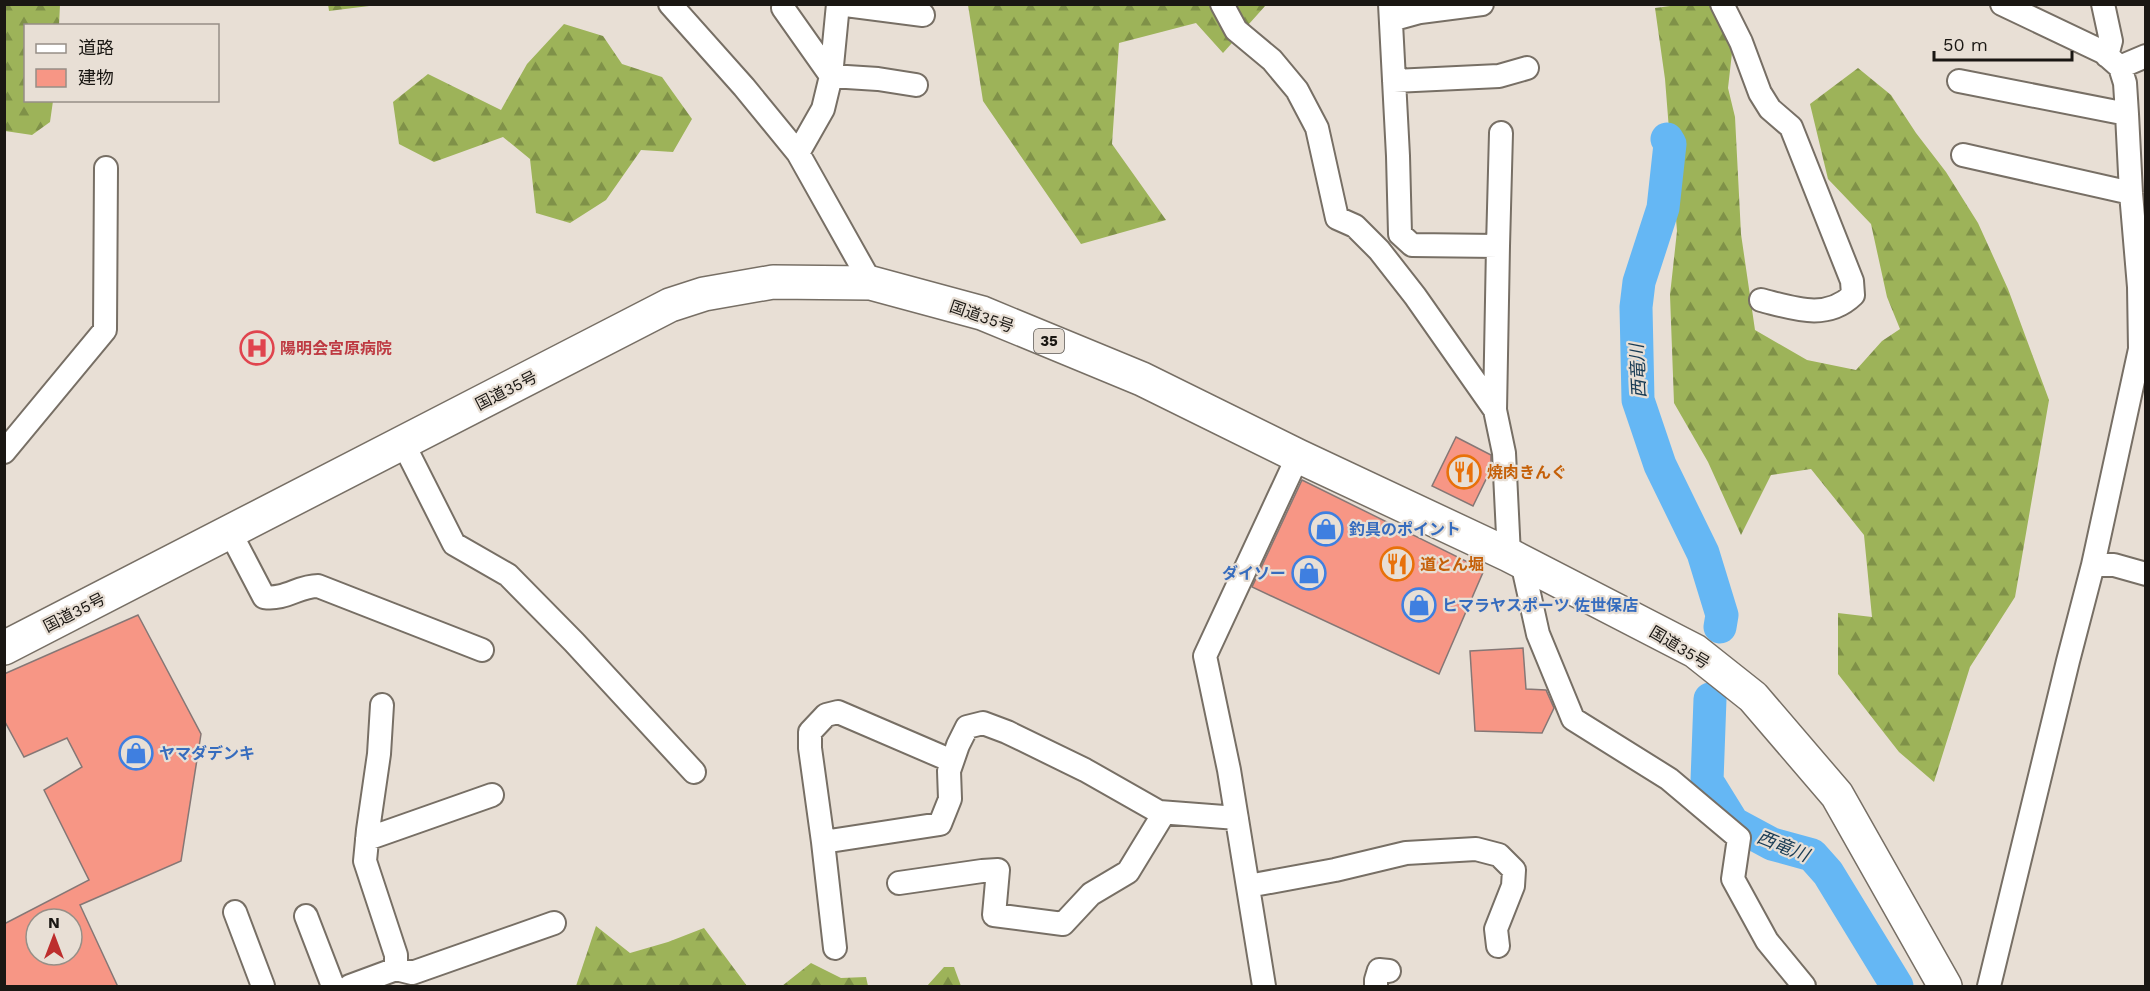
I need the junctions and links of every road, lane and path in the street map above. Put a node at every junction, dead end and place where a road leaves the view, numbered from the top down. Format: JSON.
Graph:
{"nodes":[{"id":1,"x":670,"y":4,"type":"edge"},
{"id":2,"x":838,"y":4,"type":"edge"},
{"id":3,"x":1222,"y":4,"type":"edge"},
{"id":4,"x":1482,"y":4,"type":"edge"},
{"id":5,"x":1722,"y":4,"type":"edge"},
{"id":6,"x":2002,"y":4,"type":"edge"},
{"id":7,"x":2103,"y":4,"type":"edge"},
{"id":8,"x":783,"y":8,"type":"dead end"},
{"id":9,"x":1390,"y":12,"type":"edge"},
{"id":10,"x":923,"y":15,"type":"dead end"},
{"id":11,"x":2145,"y":56,"type":"edge"},
{"id":12,"x":2114,"y":62,"type":"junction"},
{"id":13,"x":1527,"y":68,"type":"dead end"},
{"id":14,"x":831,"y":76,"type":"junction"},
{"id":15,"x":1394,"y":81,"type":"junction"},
{"id":16,"x":1959,"y":81,"type":"dead end"},
{"id":17,"x":916,"y":85,"type":"dead end"},
{"id":18,"x":2127,"y":114,"type":"junction"},
{"id":19,"x":1501,"y":133,"type":"dead end"},
{"id":20,"x":798,"y":153,"type":"junction"},
{"id":21,"x":1963,"y":155,"type":"dead end"},
{"id":22,"x":106,"y":168,"type":"dead end"},
{"id":23,"x":2131,"y":193,"type":"junction"},
{"id":24,"x":1498,"y":246,"type":"junction"},
{"id":25,"x":871,"y":283,"type":"junction"},
{"id":26,"x":1761,"y":300,"type":"dead end"},
{"id":27,"x":1494,"y":410,"type":"junction"},
{"id":28,"x":403,"y":443,"type":"junction"},
{"id":29,"x":4,"y":452,"type":"edge"},
{"id":30,"x":1298,"y":456,"type":"junction"},
{"id":31,"x":230,"y":532,"type":"junction"},
{"id":32,"x":1515,"y":559,"type":"junction"},
{"id":33,"x":2093,"y":566,"type":"junction"},
{"id":34,"x":2145,"y":574,"type":"edge"},
{"id":35,"x":4,"y":648,"type":"edge"},
{"id":36,"x":482,"y":650,"type":"dead end"},
{"id":37,"x":382,"y":705,"type":"dead end"},
{"id":38,"x":952,"y":761,"type":"junction"},
{"id":39,"x":694,"y":772,"type":"dead end"},
{"id":40,"x":492,"y":795,"type":"dead end"},
{"id":41,"x":1164,"y":813,"type":"junction"},
{"id":42,"x":1237,"y":818,"type":"junction"},
{"id":43,"x":367,"y":839,"type":"junction"},
{"id":44,"x":823,"y":842,"type":"junction"},
{"id":45,"x":899,"y":883,"type":"dead end"},
{"id":46,"x":1248,"y":886,"type":"junction"},
{"id":47,"x":235,"y":912,"type":"dead end"},
{"id":48,"x":306,"y":916,"type":"dead end"},
{"id":49,"x":554,"y":923,"type":"dead end"},
{"id":50,"x":1498,"y":946,"type":"dead end"},
{"id":51,"x":835,"y":948,"type":"dead end"},
{"id":52,"x":396,"y":969,"type":"junction"},
{"id":53,"x":263,"y":987,"type":"edge"},
{"id":54,"x":333,"y":987,"type":"edge"},
{"id":55,"x":350,"y":987,"type":"edge"},
{"id":56,"x":1264,"y":987,"type":"edge"},
{"id":57,"x":1804,"y":987,"type":"edge"},
{"id":58,"x":1945,"y":987,"type":"edge"},
{"id":59,"x":1989,"y":987,"type":"edge"}],
"edges":[{"from":1,"to":20,"type":"street"},
{"from":2,"to":10,"type":"street"},
{"from":2,"to":14,"type":"street"},
{"from":3,"to":27,"type":"street"},
{"from":4,"to":9,"type":"street"},
{"from":5,"to":26,"type":"street"},
{"from":6,"to":12,"type":"street"},
{"from":7,"to":12,"type":"street"},
{"from":8,"to":14,"type":"street"},
{"from":9,"to":15,"type":"street"},
{"from":11,"to":12,"type":"street"},
{"from":12,"to":18,"type":"street"},
{"from":13,"to":15,"type":"street"},
{"from":14,"to":17,"type":"street"},
{"from":14,"to":20,"type":"street"},
{"from":15,"to":24,"type":"street"},
{"from":16,"to":18,"type":"street"},
{"from":18,"to":23,"type":"street"},
{"from":19,"to":24,"type":"street"},
{"from":20,"to":25,"type":"street"},
{"from":21,"to":23,"type":"street"},
{"from":22,"to":29,"type":"street"},
{"from":23,"to":33,"type":"street"},
{"from":24,"to":27,"type":"street"},
{"from":25,"to":28,"type":"highway","name":"国道35号","number":"35"},
{"from":25,"to":30,"type":"highway","name":"国道35号","number":"35"},
{"from":27,"to":32,"type":"street"},
{"from":28,"to":31,"type":"highway","name":"国道35号","number":"35"},
{"from":28,"to":39,"type":"street"},
{"from":30,"to":32,"type":"highway","name":"国道35号","number":"35"},
{"from":30,"to":42,"type":"street"},
{"from":31,"to":35,"type":"highway","name":"国道35号","number":"35"},
{"from":31,"to":36,"type":"street"},
{"from":32,"to":57,"type":"street"},
{"from":32,"to":58,"type":"highway","name":"国道35号","number":"35"},
{"from":33,"to":34,"type":"street"},
{"from":33,"to":59,"type":"street"},
{"from":37,"to":43,"type":"street"},
{"from":38,"to":41,"type":"street"},
{"from":38,"to":44,"type":"street"},
{"from":38,"to":44,"type":"street"},
{"from":40,"to":43,"type":"street"},
{"from":41,"to":42,"type":"street"},
{"from":41,"to":45,"type":"street"},
{"from":42,"to":46,"type":"street"},
{"from":43,"to":52,"type":"street"},
{"from":44,"to":51,"type":"street"},
{"from":46,"to":50,"type":"street"},
{"from":46,"to":56,"type":"street"},
{"from":47,"to":53,"type":"street"},
{"from":48,"to":54,"type":"street"},
{"from":49,"to":52,"type":"street"},
{"from":52,"to":55,"type":"street"}]}
